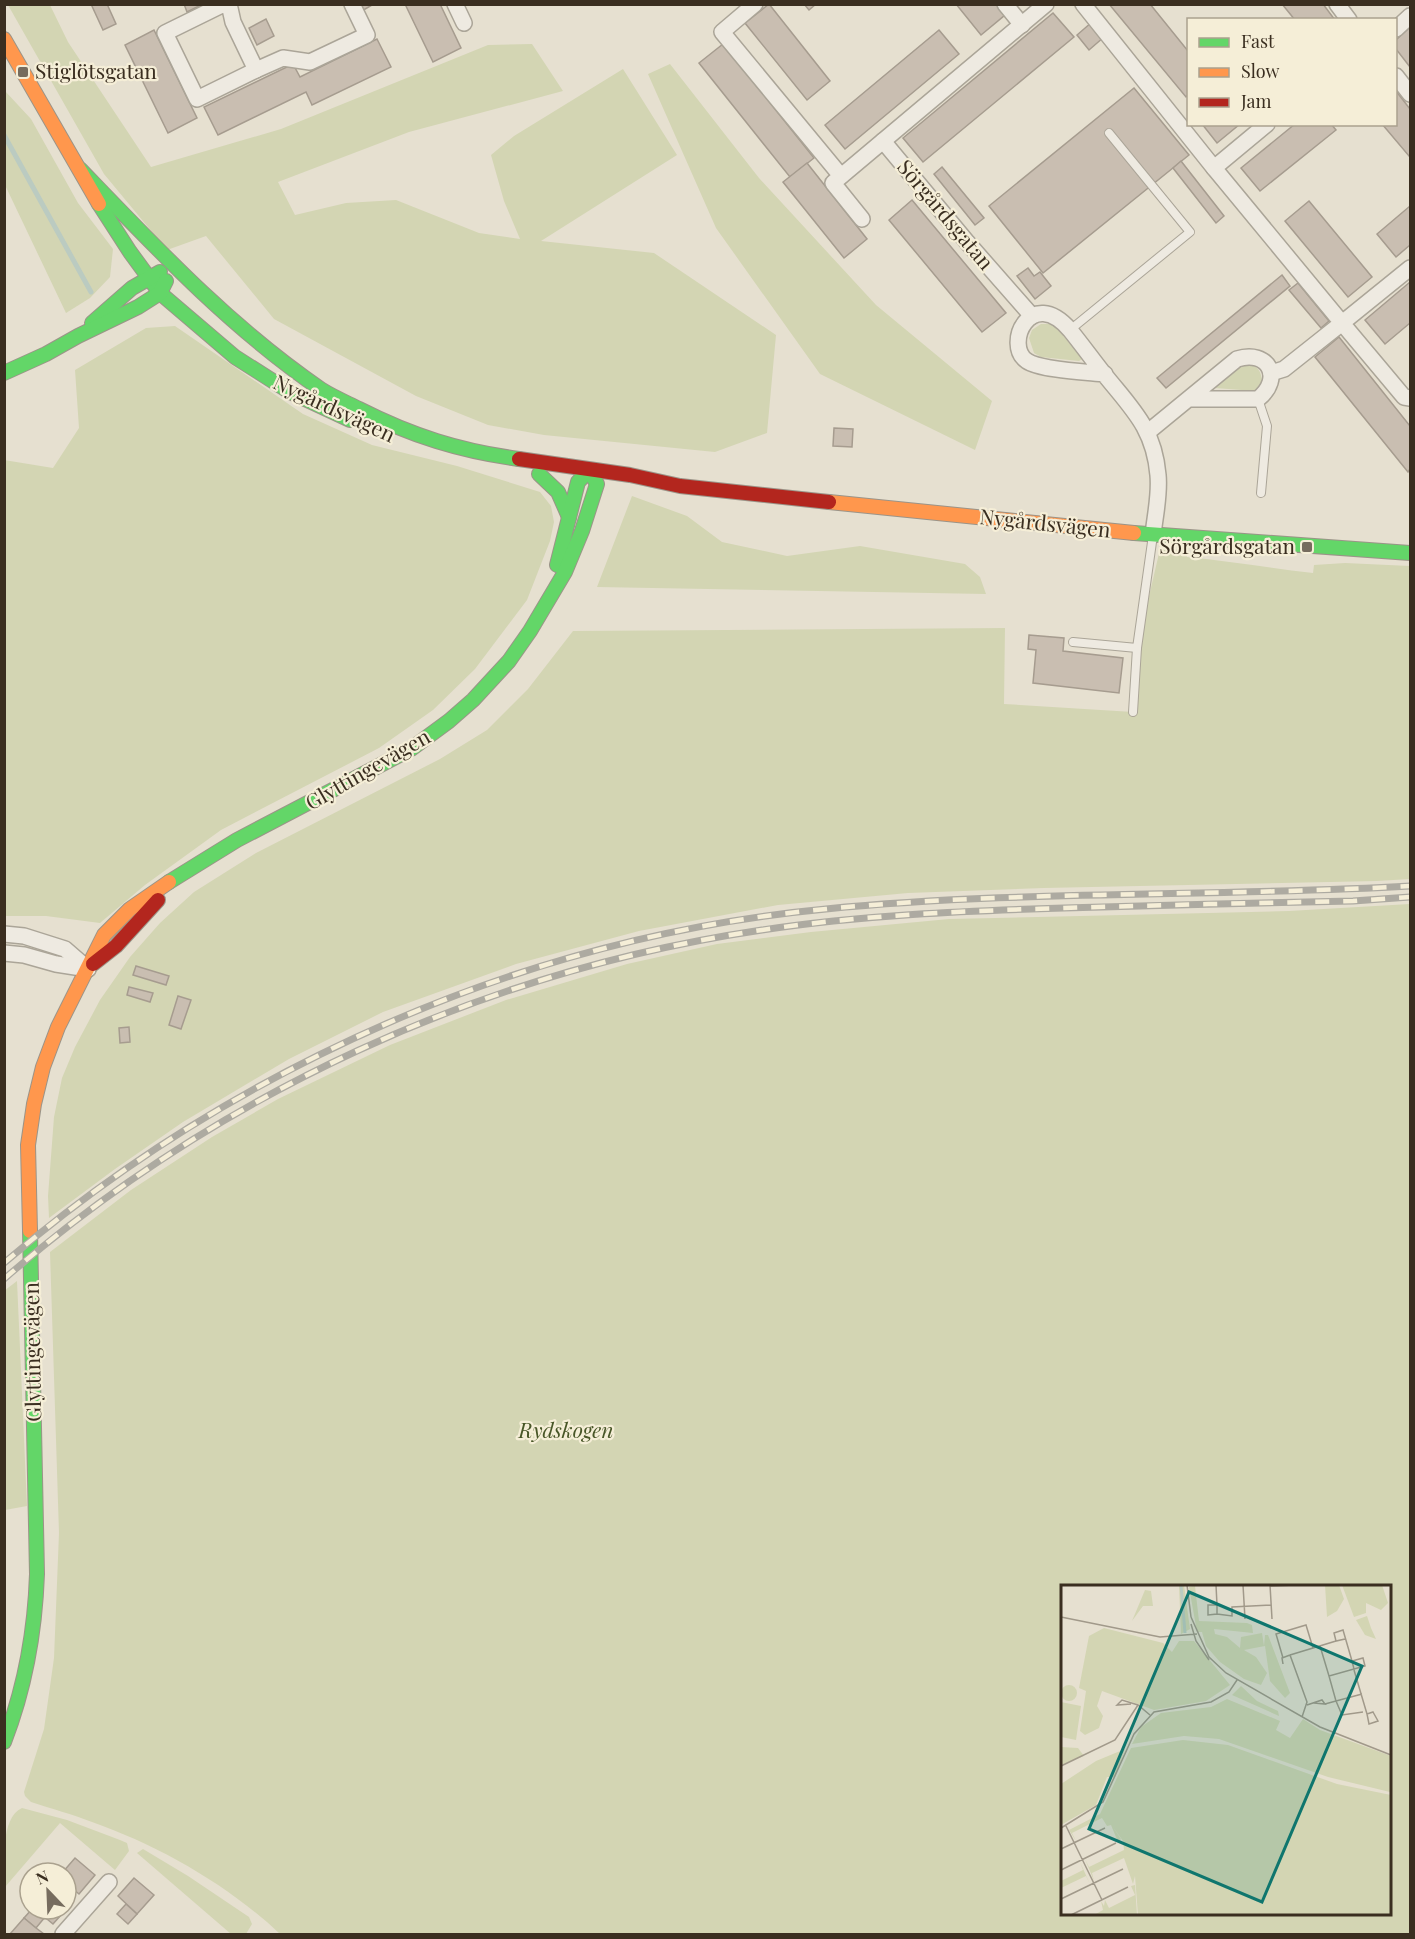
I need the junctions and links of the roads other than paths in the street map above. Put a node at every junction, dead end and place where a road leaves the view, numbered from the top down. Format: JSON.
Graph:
{"nodes":[{"id":1,"x":224,"y":4,"type":"edge"},
{"id":2,"x":229,"y":4,"type":"edge"},
{"id":3,"x":352,"y":4,"type":"edge"},
{"id":4,"x":455,"y":4,"type":"edge"},
{"id":5,"x":755,"y":4,"type":"edge"},
{"id":6,"x":1005,"y":4,"type":"edge"},
{"id":7,"x":1046,"y":4,"type":"edge"},
{"id":8,"x":1083,"y":4,"type":"edge"},
{"id":9,"x":1337,"y":4,"type":"edge"},
{"id":10,"x":1410,"y":16,"type":"edge"},
{"id":11,"x":1348,"y":18,"type":"edge"},
{"id":12,"x":464,"y":23,"type":"dead end"},
{"id":13,"x":1022,"y":25,"type":"junction"},
{"id":14,"x":1397,"y":27,"type":"edge"},
{"id":15,"x":4,"y":39,"type":"edge"},
{"id":16,"x":256,"y":70,"type":"junction"},
{"id":17,"x":1397,"y":78,"type":"edge"},
{"id":18,"x":1410,"y":94,"type":"edge"},
{"id":19,"x":1266,"y":126,"type":"edge"},
{"id":20,"x":1109,"y":133,"type":"dead end"},
{"id":21,"x":883,"y":141,"type":"junction"},
{"id":22,"x":1214,"y":168,"type":"junction"},
{"id":23,"x":80,"y":169,"type":"junction"},
{"id":24,"x":841,"y":176,"type":"junction"},
{"id":25,"x":862,"y":219,"type":"dead end"},
{"id":26,"x":174,"y":267,"type":"junction"},
{"id":27,"x":1410,"y":268,"type":"edge"},
{"id":28,"x":148,"y":277,"type":"junction"},
{"id":29,"x":160,"y":293,"type":"junction"},
{"id":30,"x":1032,"y":316,"type":"junction"},
{"id":31,"x":1342,"y":323,"type":"junction"},
{"id":32,"x":1070,"y":330,"type":"junction"},
{"id":33,"x":78,"y":336,"type":"junction"},
{"id":34,"x":4,"y":373,"type":"edge"},
{"id":35,"x":1271,"y":373,"type":"junction"},
{"id":36,"x":1105,"y":374,"type":"junction"},
{"id":37,"x":1410,"y":398,"type":"edge"},
{"id":38,"x":1190,"y":399,"type":"junction"},
{"id":39,"x":1258,"y":399,"type":"junction"},
{"id":40,"x":1149,"y":432,"type":"junction"},
{"id":41,"x":589,"y":470,"type":"junction"},
{"id":42,"x":538,"y":474,"type":"junction"},
{"id":43,"x":578,"y":482,"type":"junction"},
{"id":44,"x":602,"y":485,"type":"junction"},
{"id":45,"x":680,"y":486,"type":"junction"},
{"id":46,"x":628,"y":489,"type":"dead end"},
{"id":47,"x":1261,"y":493,"type":"dead end"},
{"id":48,"x":568,"y":517,"type":"junction"},
{"id":49,"x":1153,"y":535,"type":"junction"},
{"id":50,"x":1410,"y":553,"type":"edge"},
{"id":51,"x":530,"y":631,"type":"junction"},
{"id":52,"x":1073,"y":642,"type":"dead end"},
{"id":53,"x":1137,"y":648,"type":"junction"},
{"id":54,"x":1133,"y":712,"type":"dead end"},
{"id":55,"x":4,"y":934,"type":"edge"},
{"id":56,"x":4,"y":953,"type":"edge"},
{"id":57,"x":88,"y":969,"type":"junction"},
{"id":58,"x":4,"y":1742,"type":"edge"},
{"id":59,"x":109,"y":1882,"type":"dead end"},
{"id":60,"x":63,"y":1935,"type":"edge"}],
"edges":[{"from":1,"to":16,"type":"street"},
{"from":2,"to":16,"type":"street"},
{"from":3,"to":16,"type":"street"},
{"from":4,"to":12,"type":"street"},
{"from":5,"to":24,"type":"street"},
{"from":6,"to":13,"type":"street"},
{"from":7,"to":13,"type":"street","name":"Sörgårdsgatan"},
{"from":8,"to":22,"type":"street"},
{"from":9,"to":11,"type":"street"},
{"from":10,"to":14,"type":"street"},
{"from":13,"to":21,"type":"street","name":"Sörgårdsgatan"},
{"from":15,"to":23,"type":"street","name":"Nygårdsvägen"},
{"from":17,"to":18,"type":"street"},
{"from":19,"to":22,"type":"street"},
{"from":20,"to":32,"type":"lane"},
{"from":21,"to":24,"type":"street","name":"Sörgårdsgatan"},
{"from":21,"to":30,"type":"street","name":"Sörgårdsgatan"},
{"from":22,"to":31,"type":"street"},
{"from":23,"to":26,"type":"street","name":"Nygårdsvägen"},
{"from":23,"to":28,"type":"street","name":"Nygårdsvägen"},
{"from":24,"to":25,"type":"street"},
{"from":26,"to":28,"type":"street"},
{"from":26,"to":29,"type":"street"},
{"from":26,"to":41,"type":"street","name":"Nygårdsvägen"},
{"from":27,"to":31,"type":"street"},
{"from":28,"to":29,"type":"street","name":"Nygårdsvägen"},
{"from":28,"to":33,"type":"street"},
{"from":29,"to":33,"type":"street"},
{"from":29,"to":42,"type":"street","name":"Nygårdsvägen"},
{"from":30,"to":32,"type":"street"},
{"from":30,"to":36,"type":"street"},
{"from":31,"to":35,"type":"street"},
{"from":31,"to":37,"type":"street"},
{"from":32,"to":36,"type":"street"},
{"from":33,"to":34,"type":"street"},
{"from":35,"to":38,"type":"street"},
{"from":35,"to":39,"type":"street"},
{"from":36,"to":40,"type":"street"},
{"from":38,"to":39,"type":"street"},
{"from":38,"to":40,"type":"street"},
{"from":39,"to":47,"type":"lane"},
{"from":40,"to":49,"type":"street"},
{"from":41,"to":43,"type":"street","name":"Glyttingevägen"},
{"from":41,"to":44,"type":"street"},
{"from":41,"to":45,"type":"street","name":"Nygårdsvägen"},
{"from":42,"to":43,"type":"street","name":"Nygårdsvägen"},
{"from":42,"to":48,"type":"street"},
{"from":43,"to":44,"type":"street","name":"Nygårdsvägen"},
{"from":43,"to":48,"type":"street","name":"Glyttingevägen"},
{"from":44,"to":51,"type":"street","name":"Glyttingevägen"},
{"from":45,"to":46,"type":"street","name":"Nygårdsvägen"},
{"from":45,"to":49,"type":"street","name":"Nygårdsvägen"},
{"from":48,"to":51,"type":"street","name":"Glyttingevägen"},
{"from":49,"to":50,"type":"street","name":"Nygårdsvägen"},
{"from":49,"to":53,"type":"lane"},
{"from":51,"to":57,"type":"street","name":"Glyttingevägen"},
{"from":52,"to":53,"type":"lane"},
{"from":53,"to":54,"type":"lane"},
{"from":55,"to":57,"type":"street"},
{"from":56,"to":57,"type":"street"},
{"from":57,"to":58,"type":"street","name":"Glyttingevägen"},
{"from":59,"to":60,"type":"street"}]}
